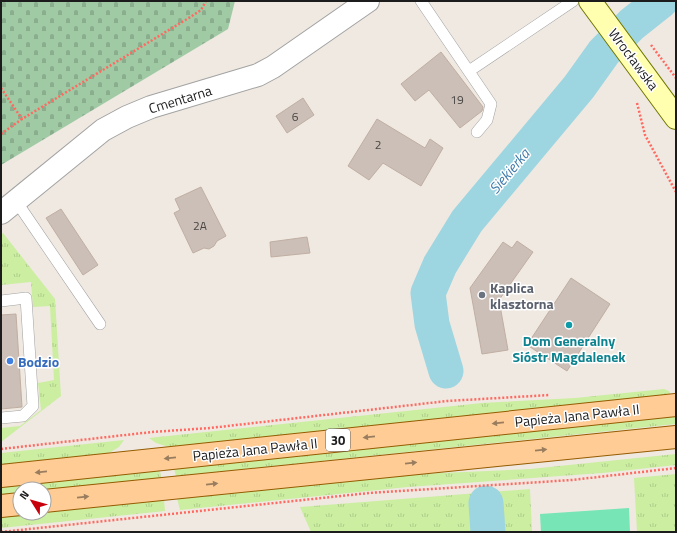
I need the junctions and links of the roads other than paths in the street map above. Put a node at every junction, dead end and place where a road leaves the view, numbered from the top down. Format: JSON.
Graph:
{"nodes":[{"id":1,"x":368,"y":1,"type":"edge"},
{"id":2,"x":421,"y":1,"type":"edge"},
{"id":3,"x":573,"y":1,"type":"edge"},
{"id":4,"x":590,"y":1,"type":"edge"},
{"id":5,"x":469,"y":71,"type":"junction"},
{"id":6,"x":676,"y":118,"type":"edge"},
{"id":7,"x":477,"y":132,"type":"dead end"},
{"id":8,"x":9,"y":207,"type":"edge"},
{"id":9,"x":1,"y":300,"type":"edge"},
{"id":10,"x":100,"y":324,"type":"dead end"},
{"id":11,"x":676,"y":405,"type":"edge"},
{"id":12,"x":1,"y":418,"type":"edge"},
{"id":13,"x":676,"y":437,"type":"edge"},
{"id":14,"x":1,"y":476,"type":"edge"},
{"id":15,"x":52,"y":500,"type":"edge"},
{"id":16,"x":12,"y":505,"type":"edge"},
{"id":17,"x":1,"y":506,"type":"edge"}],
"edges":[{"from":1,"to":8,"type":"street","name":"Cmentarna"},
{"from":2,"to":5,"type":"lane"},
{"from":3,"to":5,"type":"lane"},
{"from":4,"to":6,"type":"main road","name":"Wrocławska"},
{"from":5,"to":7,"type":"lane"},
{"from":8,"to":10,"type":"lane"},
{"from":9,"to":12,"type":"lane"},
{"from":11,"to":14,"type":"main road","name":"Papieża Jana Pawła II","number":"30","one_way":true},
{"from":15,"to":13,"type":"main road","number":"30","one_way":true},
{"from":16,"to":17,"type":"main road"}]}
